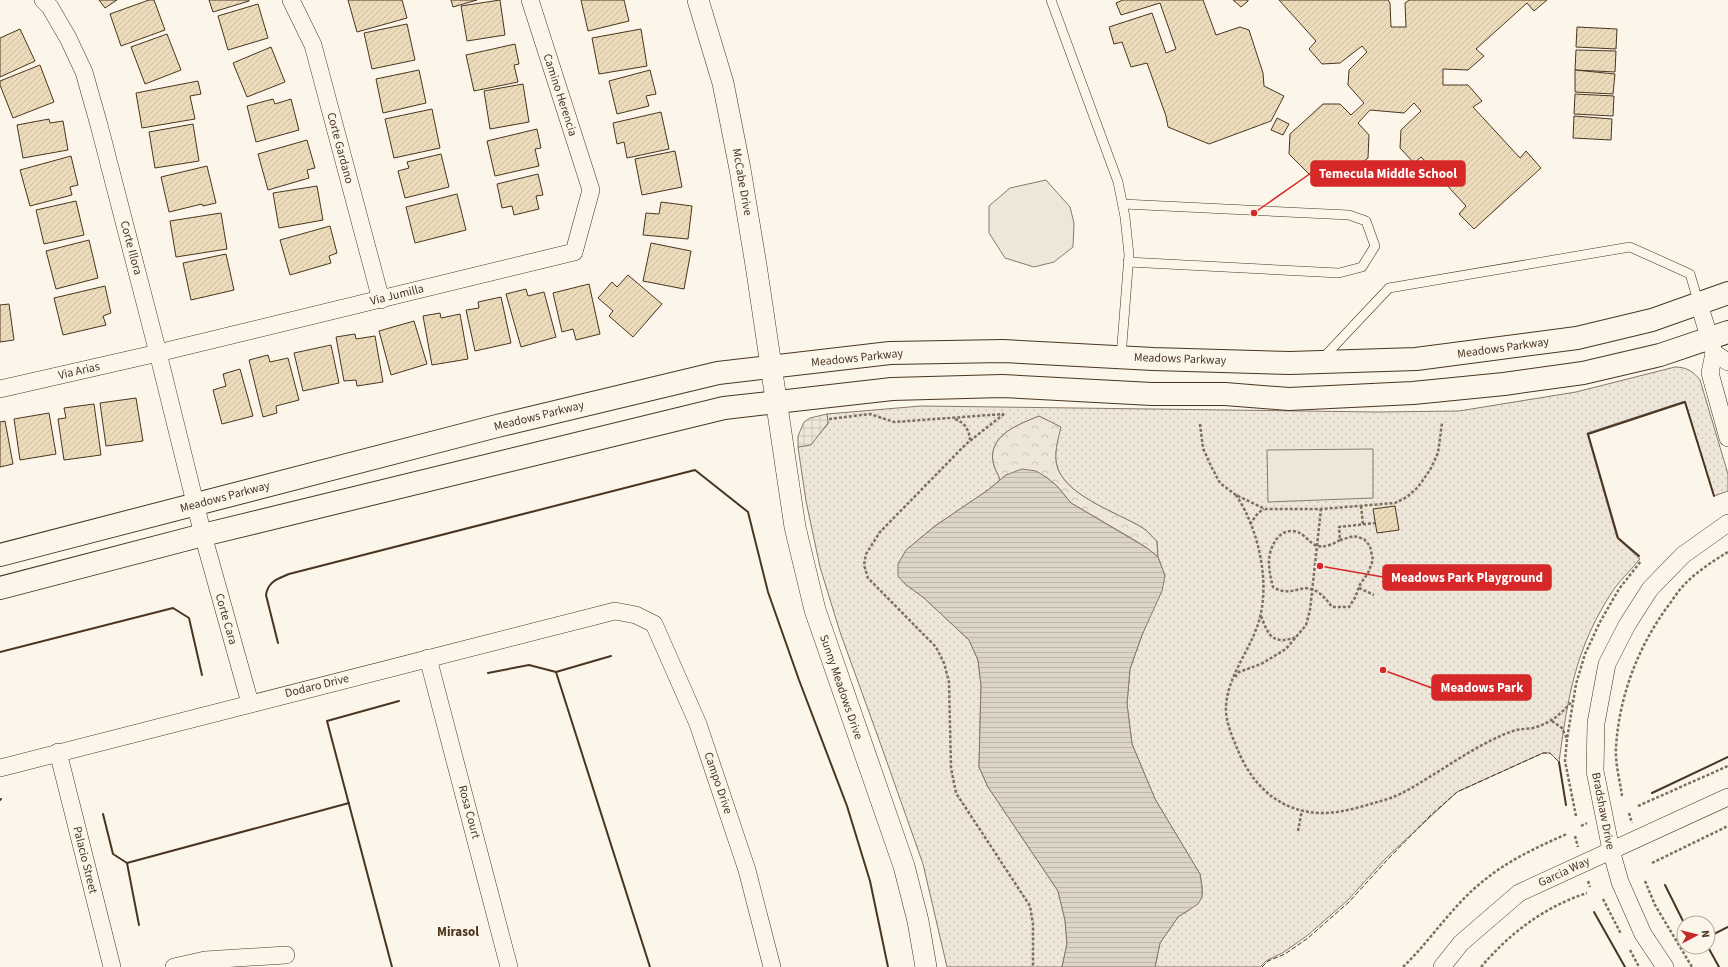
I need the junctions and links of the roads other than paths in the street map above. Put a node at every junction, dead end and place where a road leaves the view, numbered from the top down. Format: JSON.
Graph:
{"nodes":[{"id":1,"x":43,"y":0,"type":"edge"},
{"id":2,"x":291,"y":0,"type":"edge"},
{"id":3,"x":530,"y":0,"type":"edge"},
{"id":4,"x":698,"y":0,"type":"edge"},
{"id":5,"x":1050,"y":0,"type":"edge"},
{"id":6,"x":590,"y":190,"type":"joint"},
{"id":7,"x":1123,"y":204,"type":"junction"},
{"id":8,"x":1128,"y":262,"type":"junction"},
{"id":9,"x":1728,"y":293,"type":"edge"},
{"id":10,"x":381,"y":300,"type":"junction"},
{"id":11,"x":1699,"y":304,"type":"junction"},
{"id":12,"x":1720,"y":346,"type":"edge"},
{"id":13,"x":158,"y":354,"type":"junction"},
{"id":14,"x":1121,"y":357,"type":"junction"},
{"id":15,"x":1318,"y":362,"type":"junction"},
{"id":16,"x":772,"y":367,"type":"junction"},
{"id":17,"x":0,"y":390,"type":"edge"},
{"id":18,"x":777,"y":401,"type":"junction"},
{"id":19,"x":1728,"y":438,"type":"edge"},
{"id":20,"x":195,"y":505,"type":"junction"},
{"id":21,"x":1728,"y":523,"type":"edge"},
{"id":22,"x":203,"y":535,"type":"junction"},
{"id":23,"x":0,"y":555,"type":"edge"},
{"id":24,"x":0,"y":588,"type":"edge"},
{"id":25,"x":636,"y":615,"type":"joint"},
{"id":26,"x":428,"y":658,"type":"junction"},
{"id":27,"x":250,"y":703,"type":"junction"},
{"id":28,"x":58,"y":752,"type":"junction"},
{"id":29,"x":0,"y":768,"type":"edge"},
{"id":30,"x":1728,"y":797,"type":"edge"},
{"id":31,"x":1610,"y":850,"type":"junction"},
{"id":32,"x":286,"y":955,"type":"dead end"},
{"id":33,"x":112,"y":967,"type":"edge"},
{"id":34,"x":174,"y":967,"type":"edge"},
{"id":35,"x":509,"y":967,"type":"edge"},
{"id":36,"x":772,"y":967,"type":"edge"},
{"id":37,"x":926,"y":967,"type":"edge"},
{"id":38,"x":1442,"y":967,"type":"edge"},
{"id":39,"x":1665,"y":967,"type":"edge"}],
"edges":[{"from":1,"to":13,"type":"street","name":"Corte Illora"},
{"from":2,"to":10,"type":"street","name":"Corte Gardano"},
{"from":3,"to":6,"type":"street","name":"Camino Herencia"},
{"from":4,"to":16,"type":"street","name":"McCabe Drive"},
{"from":5,"to":7,"type":"lane"},
{"from":6,"to":10,"type":"street","name":"Via Jumilla"},
{"from":7,"to":8,"type":"lane"},
{"from":7,"to":8,"type":"lane"},
{"from":8,"to":14,"type":"lane"},
{"from":9,"to":11,"type":"main road","name":"Meadows Parkway"},
{"from":10,"to":13,"type":"street","name":"Via Jumilla"},
{"from":11,"to":12,"type":"street"},
{"from":11,"to":15,"type":"main road","name":"Meadows Parkway"},
{"from":11,"to":15,"type":"lane"},
{"from":12,"to":18,"type":"main road"},
{"from":12,"to":19,"type":"street"},
{"from":13,"to":17,"type":"street","name":"Via Arias"},
{"from":13,"to":20,"type":"street","name":"Corte Illora"},
{"from":14,"to":15,"type":"main road","name":"Meadows Parkway"},
{"from":14,"to":16,"type":"main road","name":"Meadows Parkway"},
{"from":16,"to":18,"type":"street","name":"McCabe Drive"},
{"from":16,"to":20,"type":"main road","name":"Meadows Parkway"},
{"from":18,"to":22,"type":"main road"},
{"from":18,"to":37,"type":"street","name":"Sunny Meadows Drive"},
{"from":20,"to":22,"type":"street","name":"Corte Cara"},
{"from":20,"to":23,"type":"main road","name":"Meadows Parkway"},
{"from":21,"to":31,"type":"street","name":"Bradshaw Drive"},
{"from":22,"to":24,"type":"main road"},
{"from":22,"to":27,"type":"street","name":"Corte Cara"},
{"from":25,"to":26,"type":"street","name":"Dodaro Drive"},
{"from":25,"to":36,"type":"street","name":"Campo Drive"},
{"from":26,"to":27,"type":"street","name":"Dodaro Drive"},
{"from":26,"to":35,"type":"street","name":"Rosa Court"},
{"from":27,"to":28,"type":"street","name":"Dodaro Drive"},
{"from":28,"to":29,"type":"street","name":"Dodaro Drive"},
{"from":28,"to":33,"type":"street","name":"Palacio Street"},
{"from":30,"to":31,"type":"street","name":"Garcia Way"},
{"from":31,"to":38,"type":"street","name":"Garcia Way"},
{"from":31,"to":39,"type":"street","name":"Bradshaw Drive"},
{"from":32,"to":34,"type":"street"}]}
